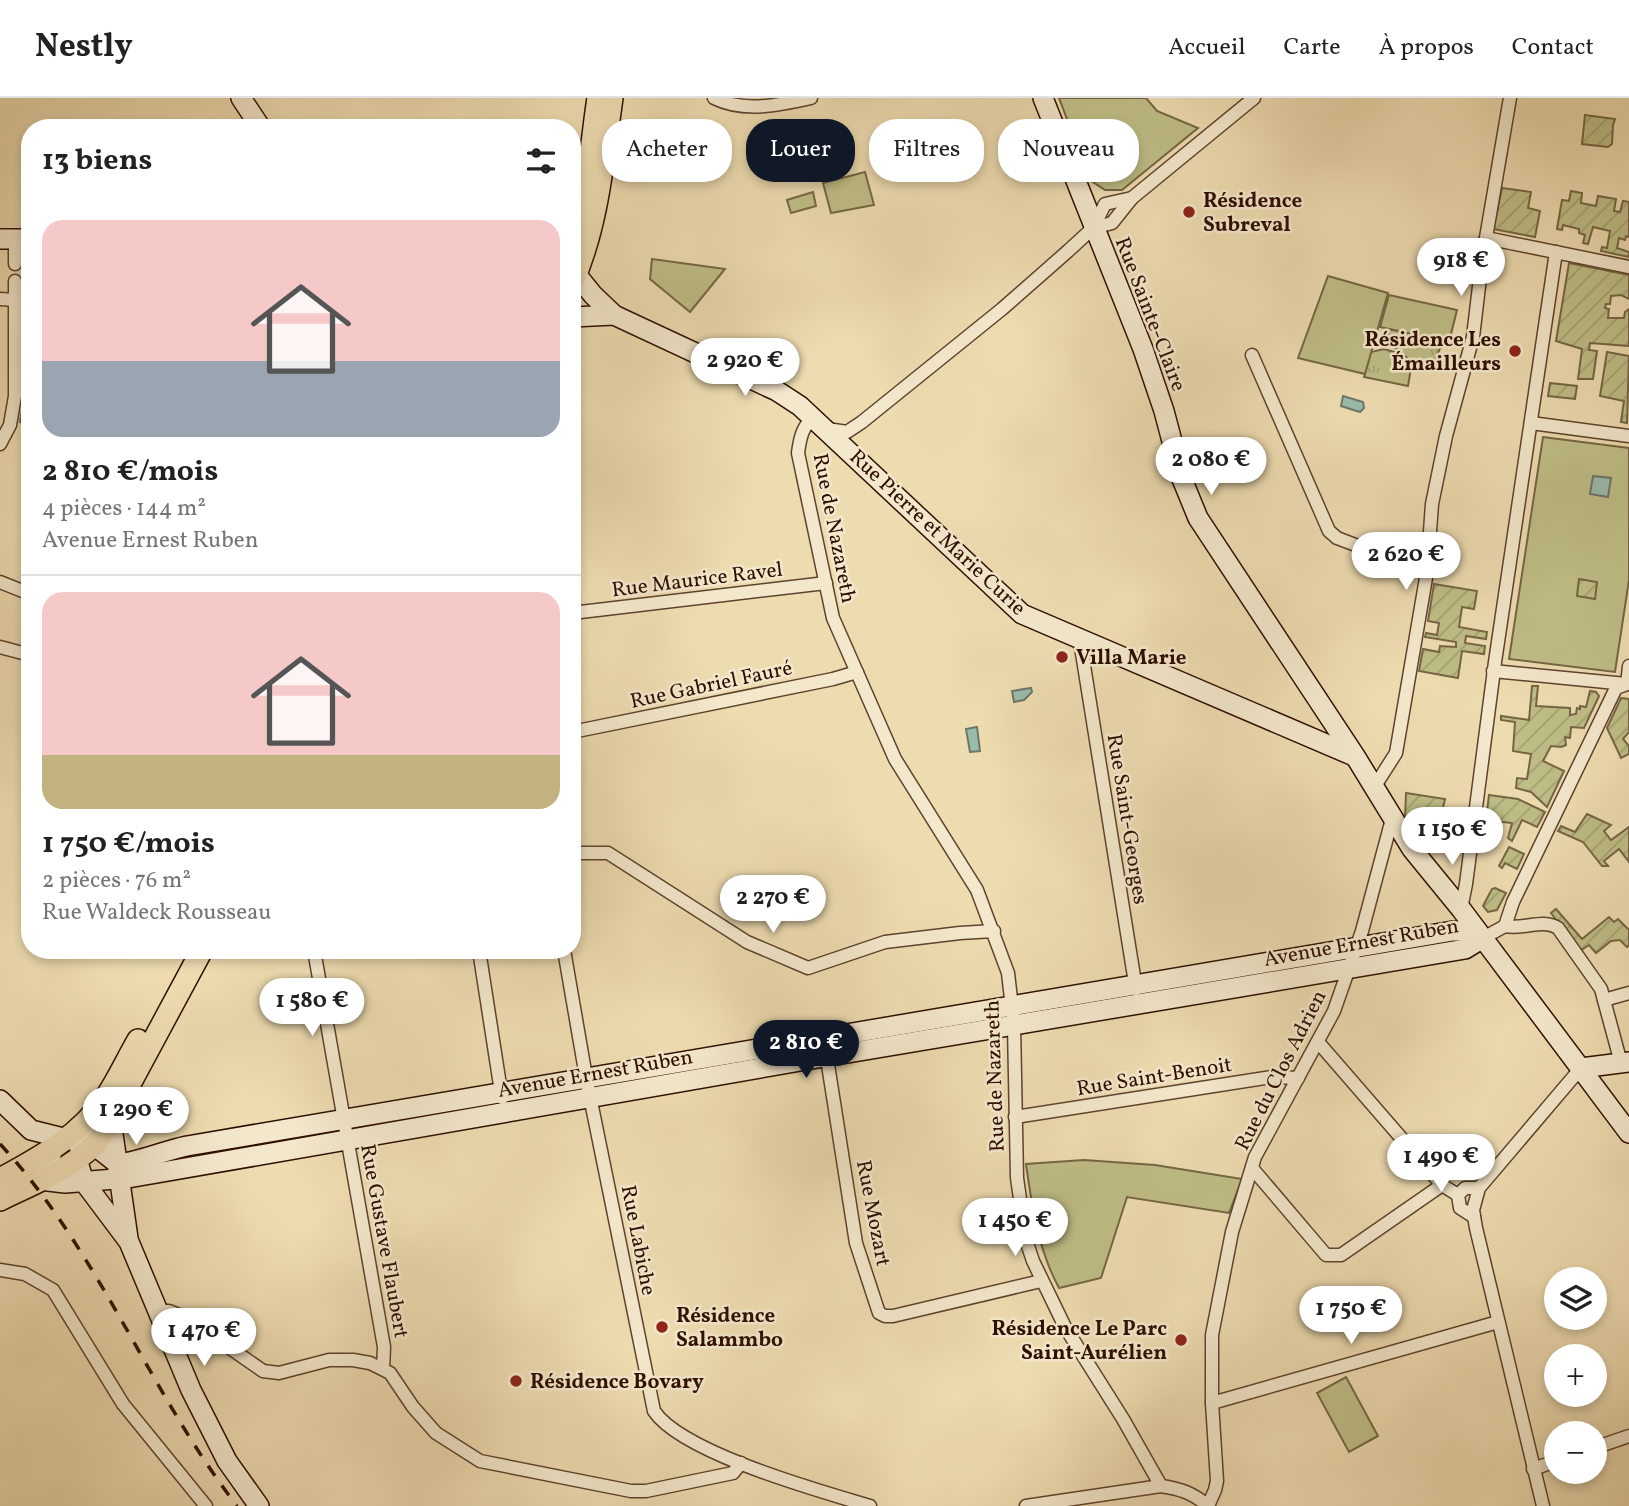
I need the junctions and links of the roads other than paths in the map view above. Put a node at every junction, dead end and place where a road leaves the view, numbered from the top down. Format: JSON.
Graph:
{"nodes":[{"id":1,"x":242,"y":98,"type":"edge"},
{"id":2,"x":714,"y":98,"type":"edge"},
{"id":3,"x":811,"y":98,"type":"edge"},
{"id":4,"x":1043,"y":98,"type":"edge"},
{"id":5,"x":1254,"y":98,"type":"edge"},
{"id":6,"x":1510,"y":98,"type":"edge"},
{"id":7,"x":609,"y":100,"type":"edge"},
{"id":8,"x":255,"y":119,"type":"edge"},
{"id":9,"x":581,"y":203,"type":"edge"},
{"id":10,"x":1093,"y":228,"type":"junction"},
{"id":11,"x":1486,"y":238,"type":"junction"},
{"id":12,"x":15,"y":239,"type":"edge"},
{"id":13,"x":1556,"y":252,"type":"junction"},
{"id":14,"x":581,"y":263,"type":"edge"},
{"id":15,"x":15,"y":264,"type":"dead end"},
{"id":16,"x":1629,"y":267,"type":"edge"},
{"id":17,"x":15,"y":281,"type":"dead end"},
{"id":18,"x":581,"y":284,"type":"edge"},
{"id":19,"x":0,"y":299,"type":"edge"},
{"id":20,"x":15,"y":299,"type":"junction"},
{"id":21,"x":21,"y":300,"type":"edge"},
{"id":22,"x":614,"y":315,"type":"junction"},
{"id":23,"x":581,"y":317,"type":"edge"},
{"id":24,"x":1252,"y":355,"type":"dead end"},
{"id":25,"x":820,"y":423,"type":"junction"},
{"id":26,"x":1531,"y":423,"type":"junction"},
{"id":27,"x":1629,"y":436,"type":"edge"},
{"id":28,"x":0,"y":444,"type":"edge"},
{"id":29,"x":1427,"y":572,"type":"junction"},
{"id":30,"x":0,"y":582,"type":"edge"},
{"id":31,"x":826,"y":583,"type":"junction"},
{"id":32,"x":21,"y":590,"type":"edge"},
{"id":33,"x":581,"y":612,"type":"edge"},
{"id":34,"x":1084,"y":641,"type":"junction"},
{"id":35,"x":0,"y":647,"type":"edge"},
{"id":36,"x":21,"y":653,"type":"edge"},
{"id":37,"x":1629,"y":666,"type":"edge"},
{"id":38,"x":1493,"y":671,"type":"junction"},
{"id":39,"x":857,"y":672,"type":"junction"},
{"id":40,"x":1628,"y":684,"type":"edge"},
{"id":41,"x":581,"y":730,"type":"edge"},
{"id":42,"x":1355,"y":756,"type":"junction"},
{"id":43,"x":1373,"y":789,"type":"junction"},
{"id":44,"x":1392,"y":819,"type":"junction"},
{"id":45,"x":581,"y":853,"type":"edge"},
{"id":46,"x":1461,"y":909,"type":"junction"},
{"id":47,"x":1506,"y":926,"type":"junction"},
{"id":48,"x":994,"y":931,"type":"junction"},
{"id":49,"x":1483,"y":939,"type":"junction"},
{"id":50,"x":1355,"y":948,"type":"junction"},
{"id":51,"x":184,"y":959,"type":"edge"},
{"id":52,"x":197,"y":959,"type":"edge"},
{"id":53,"x":316,"y":959,"type":"edge"},
{"id":54,"x":480,"y":959,"type":"edge"},
{"id":55,"x":566,"y":959,"type":"edge"},
{"id":56,"x":1350,"y":968,"type":"junction"},
{"id":57,"x":1629,"y":993,"type":"edge"},
{"id":58,"x":1138,"y":995,"type":"junction"},
{"id":59,"x":1604,"y":1000,"type":"junction"},
{"id":60,"x":1013,"y":1016,"type":"junction"},
{"id":61,"x":1318,"y":1042,"type":"junction"},
{"id":62,"x":825,"y":1047,"type":"junction"},
{"id":63,"x":1625,"y":1063,"type":"edge"},
{"id":64,"x":1581,"y":1068,"type":"junction"},
{"id":65,"x":586,"y":1077,"type":"junction"},
{"id":66,"x":1298,"y":1078,"type":"junction"},
{"id":67,"x":501,"y":1091,"type":"junction"},
{"id":68,"x":590,"y":1097,"type":"junction"},
{"id":69,"x":0,"y":1100,"type":"edge"},
{"id":70,"x":503,"y":1112,"type":"junction"},
{"id":71,"x":1015,"y":1117,"type":"junction"},
{"id":72,"x":343,"y":1119,"type":"junction"},
{"id":73,"x":111,"y":1120,"type":"junction"},
{"id":74,"x":31,"y":1130,"type":"junction"},
{"id":75,"x":1629,"y":1133,"type":"edge"},
{"id":76,"x":348,"y":1140,"type":"junction"},
{"id":77,"x":71,"y":1145,"type":"junction"},
{"id":78,"x":1252,"y":1168,"type":"junction"},
{"id":79,"x":38,"y":1170,"type":"junction"},
{"id":80,"x":118,"y":1171,"type":"junction"},
{"id":81,"x":0,"y":1179,"type":"edge"},
{"id":82,"x":84,"y":1182,"type":"junction"},
{"id":83,"x":1442,"y":1185,"type":"junction"},
{"id":84,"x":1479,"y":1188,"type":"junction"},
{"id":85,"x":1458,"y":1195,"type":"junction"},
{"id":86,"x":0,"y":1200,"type":"edge"},
{"id":87,"x":1474,"y":1217,"type":"junction"},
{"id":88,"x":129,"y":1242,"type":"junction"},
{"id":89,"x":0,"y":1269,"type":"edge"},
{"id":90,"x":1041,"y":1281,"type":"junction"},
{"id":91,"x":158,"y":1311,"type":"junction"},
{"id":92,"x":1499,"y":1322,"type":"junction"},
{"id":93,"x":383,"y":1369,"type":"junction"},
{"id":94,"x":1212,"y":1403,"type":"junction"},
{"id":95,"x":1629,"y":1436,"type":"edge"},
{"id":96,"x":1607,"y":1444,"type":"edge"},
{"id":97,"x":741,"y":1463,"type":"junction"},
{"id":98,"x":1544,"y":1465,"type":"edge"},
{"id":99,"x":1533,"y":1469,"type":"junction"},
{"id":100,"x":1161,"y":1486,"type":"junction"},
{"id":101,"x":206,"y":1506,"type":"edge"},
{"id":102,"x":259,"y":1506,"type":"edge"},
{"id":103,"x":870,"y":1506,"type":"edge"},
{"id":104,"x":1026,"y":1506,"type":"edge"},
{"id":105,"x":1208,"y":1506,"type":"edge"},
{"id":106,"x":1543,"y":1506,"type":"edge"}],
"edges":[{"from":1,"to":8,"type":"street"},
{"from":2,"to":3,"type":"street"},
{"from":4,"to":10,"type":"street","name":"Rue Sainte-Claire"},
{"from":5,"to":10,"type":"street"},
{"from":6,"to":11,"type":"street"},
{"from":7,"to":9,"type":"main road"},
{"from":7,"to":14,"type":"main road"},
{"from":10,"to":25,"type":"street"},
{"from":10,"to":42,"type":"street","name":"Rue Sainte-Claire"},
{"from":11,"to":13,"type":"street"},
{"from":11,"to":29,"type":"street"},
{"from":12,"to":15,"type":"street"},
{"from":13,"to":16,"type":"street"},
{"from":13,"to":26,"type":"street"},
{"from":17,"to":20,"type":"street"},
{"from":18,"to":22,"type":"street","name":"Rue Pierre et Marie Curie"},
{"from":19,"to":20,"type":"street"},
{"from":20,"to":21,"type":"street"},
{"from":20,"to":28,"type":"street"},
{"from":22,"to":23,"type":"street","name":"Rue Pierre et Marie Curie"},
{"from":22,"to":25,"type":"street","name":"Rue Pierre et Marie Curie"},
{"from":24,"to":29,"type":"street"},
{"from":25,"to":31,"type":"street","name":"Rue de Nazareth"},
{"from":25,"to":34,"type":"street","name":"Rue Pierre et Marie Curie"},
{"from":26,"to":27,"type":"street"},
{"from":26,"to":38,"type":"street"},
{"from":29,"to":43,"type":"street"},
{"from":30,"to":32,"type":"street"},
{"from":31,"to":33,"type":"street","name":"Rue Maurice Ravel"},
{"from":31,"to":39,"type":"street","name":"Rue de Nazareth"},
{"from":34,"to":42,"type":"street","name":"Rue Pierre et Marie Curie"},
{"from":34,"to":58,"type":"street","name":"Rue Saint-Georges"},
{"from":35,"to":36,"type":"street"},
{"from":37,"to":40,"type":"street"},
{"from":38,"to":40,"type":"street"},
{"from":38,"to":46,"type":"street"},
{"from":39,"to":41,"type":"street","name":"Rue Gabriel Fauré"},
{"from":39,"to":48,"type":"street","name":"Rue de Nazareth"},
{"from":40,"to":47,"type":"street"},
{"from":42,"to":43,"type":"street","name":"Rue Sainte-Claire"},
{"from":43,"to":44,"type":"street","name":"Rue Sainte-Claire"},
{"from":44,"to":46,"type":"street","name":"Rue Sainte-Claire"},
{"from":44,"to":50,"type":"street","name":"Rue du Clos Adrien"},
{"from":45,"to":48,"type":"street"},
{"from":46,"to":49,"type":"street","name":"Rue Sainte-Claire"},
{"from":47,"to":49,"type":"street"},
{"from":47,"to":59,"type":"street"},
{"from":48,"to":60,"type":"street","name":"Rue de Nazareth"},
{"from":49,"to":50,"type":"street","name":"Avenue Ernest Ruben"},
{"from":49,"to":56,"type":"street","name":"Avenue Ernest Ruben"},
{"from":49,"to":64,"type":"street","name":"Rue Sainte-Claire"},
{"from":50,"to":56,"type":"street","name":"Rue du Clos Adrien"},
{"from":50,"to":58,"type":"street","name":"Avenue Ernest Ruben"},
{"from":51,"to":77,"type":"main road"},
{"from":52,"to":73,"type":"main road"},
{"from":53,"to":72,"type":"street","name":"Rue Gustave Flaubert"},
{"from":54,"to":67,"type":"street"},
{"from":55,"to":65,"type":"street","name":"Rue Labiche"},
{"from":56,"to":58,"type":"street","name":"Avenue Ernest Ruben"},
{"from":56,"to":61,"type":"street","name":"Rue du Clos Adrien"},
{"from":57,"to":59,"type":"street"},
{"from":58,"to":60,"type":"street","name":"Avenue Ernest Ruben"},
{"from":59,"to":63,"type":"street"},
{"from":60,"to":62,"type":"street","name":"Avenue Ernest Ruben"},
{"from":60,"to":71,"type":"street","name":"Rue de Nazareth"},
{"from":61,"to":66,"type":"street","name":"Rue du Clos Adrien"},
{"from":61,"to":83,"type":"street"},
{"from":62,"to":65,"type":"street","name":"Avenue Ernest Ruben"},
{"from":62,"to":68,"type":"street","name":"Avenue Ernest Ruben"},
{"from":62,"to":90,"type":"street","name":"Rue Mozart"},
{"from":63,"to":64,"type":"street"},
{"from":64,"to":75,"type":"street","name":"Rue Sainte-Claire"},
{"from":64,"to":84,"type":"street"},
{"from":65,"to":67,"type":"street","name":"Avenue Ernest Ruben"},
{"from":65,"to":68,"type":"street","name":"Rue Labiche"},
{"from":66,"to":71,"type":"street","name":"Rue Saint-Benoit"},
{"from":66,"to":78,"type":"street","name":"Rue du Clos Adrien"},
{"from":67,"to":70,"type":"street"},
{"from":67,"to":72,"type":"street","name":"Avenue Ernest Ruben"},
{"from":68,"to":70,"type":"street","name":"Avenue Ernest Ruben"},
{"from":68,"to":97,"type":"street","name":"Rue Labiche"},
{"from":69,"to":74,"type":"street"},
{"from":70,"to":76,"type":"street","name":"Avenue Ernest Ruben"},
{"from":71,"to":90,"type":"street","name":"Rue de Nazareth"},
{"from":72,"to":76,"type":"street","name":"Rue Gustave Flaubert"},
{"from":72,"to":80,"type":"street","name":"Avenue Ernest Ruben"},
{"from":73,"to":77,"type":"main road"},
{"from":73,"to":80,"type":"street"},
{"from":74,"to":77,"type":"street"},
{"from":74,"to":79,"type":"street"},
{"from":76,"to":80,"type":"street","name":"Avenue Ernest Ruben"},
{"from":76,"to":93,"type":"street","name":"Rue Gustave Flaubert"},
{"from":77,"to":79,"type":"main road"},
{"from":77,"to":80,"type":"street"},
{"from":77,"to":82,"type":"street"},
{"from":78,"to":83,"type":"street"},
{"from":78,"to":94,"type":"street","name":"Rue du Clos Adrien"},
{"from":79,"to":81,"type":"main road"},
{"from":79,"to":82,"type":"street","name":"Avenue Ernest Ruben"},
{"from":79,"to":86,"type":"main road"},
{"from":80,"to":82,"type":"street","name":"Avenue Ernest Ruben"},
{"from":80,"to":88,"type":"street"},
{"from":82,"to":88,"type":"street"},
{"from":83,"to":85,"type":"street"},
{"from":84,"to":85,"type":"street"},
{"from":84,"to":87,"type":"street"},
{"from":85,"to":87,"type":"street"},
{"from":87,"to":92,"type":"street"},
{"from":88,"to":91,"type":"street"},
{"from":89,"to":101,"type":"street"},
{"from":90,"to":100,"type":"street","name":"Rue de Nazareth"},
{"from":91,"to":93,"type":"street"},
{"from":91,"to":102,"type":"street"},
{"from":92,"to":94,"type":"street"},
{"from":92,"to":99,"type":"street"},
{"from":93,"to":97,"type":"street"},
{"from":94,"to":105,"type":"street","name":"Rue du Clos Adrien"},
{"from":95,"to":96,"type":"street"},
{"from":97,"to":103,"type":"street"},
{"from":98,"to":99,"type":"street"},
{"from":99,"to":106,"type":"street"},
{"from":100,"to":104,"type":"street"},
{"from":100,"to":105,"type":"street"}]}
